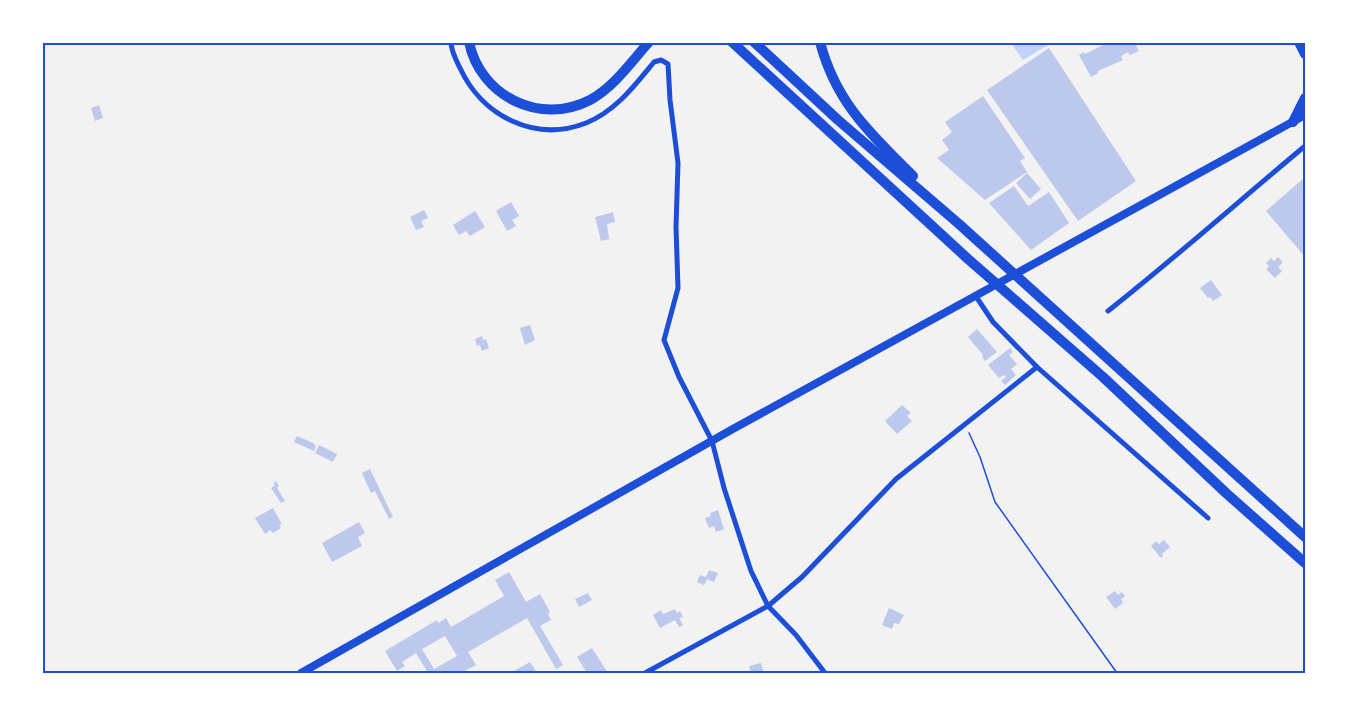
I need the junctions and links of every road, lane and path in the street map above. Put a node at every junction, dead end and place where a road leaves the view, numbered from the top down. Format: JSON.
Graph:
{"nodes":[{"id":1,"x":451,"y":42,"type":"edge"},
{"id":2,"x":469,"y":42,"type":"edge"},
{"id":3,"x":649,"y":42,"type":"edge"},
{"id":4,"x":732,"y":42,"type":"edge"},
{"id":5,"x":754,"y":42,"type":"edge"},
{"id":6,"x":820,"y":42,"type":"edge"},
{"id":7,"x":1299,"y":42,"type":"edge"},
{"id":8,"x":1305,"y":54,"type":"edge"},
{"id":9,"x":1305,"y":98,"type":"edge"},
{"id":10,"x":1305,"y":115,"type":"edge"},
{"id":11,"x":1293,"y":122,"type":"junction"},
{"id":12,"x":1305,"y":146,"type":"edge"},
{"id":13,"x":959,"y":224,"type":"junction"},
{"id":14,"x":975,"y":295,"type":"junction"},
{"id":15,"x":1108,"y":311,"type":"dead end"},
{"id":16,"x":1037,"y":367,"type":"junction"},
{"id":17,"x":964,"y":423,"type":"junction"},
{"id":18,"x":712,"y":441,"type":"junction"},
{"id":19,"x":1208,"y":518,"type":"dead end"},
{"id":20,"x":1305,"y":537,"type":"edge"},
{"id":21,"x":1305,"y":563,"type":"edge"},
{"id":22,"x":768,"y":606,"type":"junction"},
{"id":23,"x":302,"y":673,"type":"edge"},
{"id":24,"x":645,"y":673,"type":"edge"},
{"id":25,"x":825,"y":673,"type":"edge"},
{"id":26,"x":1117,"y":673,"type":"edge"}],
"edges":[{"from":1,"to":18,"type":"street"},
{"from":2,"to":3,"type":"highway"},
{"from":4,"to":21,"type":"highway"},
{"from":5,"to":13,"type":"highway"},
{"from":6,"to":13,"type":"highway"},
{"from":7,"to":8,"type":"highway"},
{"from":9,"to":11,"type":"highway"},
{"from":10,"to":11,"type":"main road"},
{"from":11,"to":14,"type":"main road"},
{"from":12,"to":15,"type":"street"},
{"from":13,"to":20,"type":"highway"},
{"from":14,"to":16,"type":"street"},
{"from":14,"to":18,"type":"main road"},
{"from":16,"to":17,"type":"street"},
{"from":16,"to":19,"type":"street"},
{"from":17,"to":22,"type":"street"},
{"from":17,"to":26,"type":"path"},
{"from":18,"to":22,"type":"street"},
{"from":18,"to":23,"type":"main road"},
{"from":22,"to":24,"type":"street"},
{"from":22,"to":25,"type":"street"}]}
